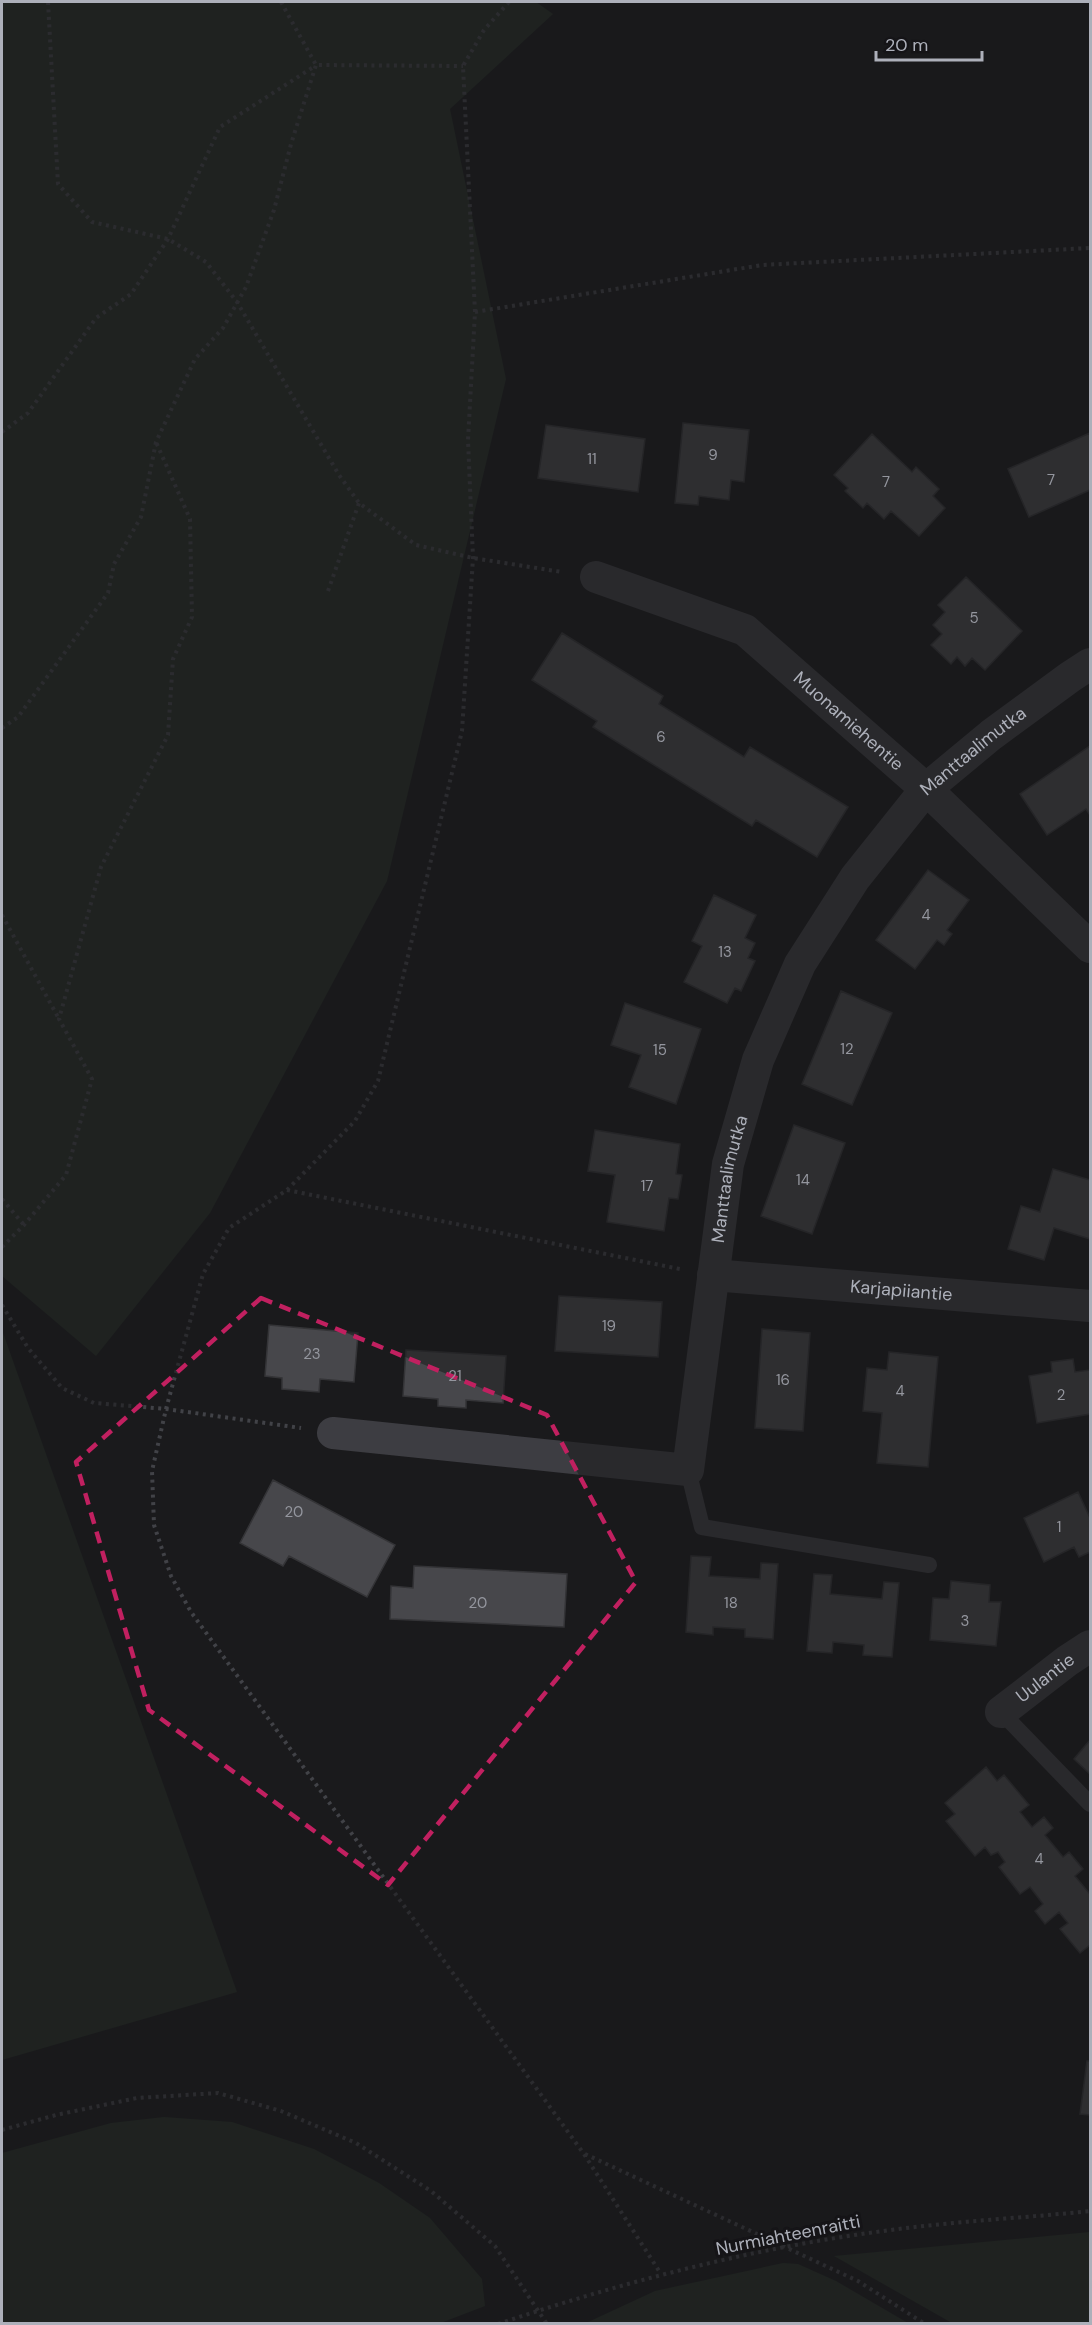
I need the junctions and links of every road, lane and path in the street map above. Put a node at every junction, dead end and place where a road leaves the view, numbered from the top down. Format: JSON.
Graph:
{"nodes":[{"id":1,"x":48,"y":2,"type":"edge"},
{"id":2,"x":281,"y":2,"type":"edge"},
{"id":3,"x":509,"y":2,"type":"edge"},
{"id":4,"x":316,"y":66,"type":"junction"},
{"id":5,"x":463,"y":66,"type":"junction"},
{"id":6,"x":168,"y":239,"type":"junction"},
{"id":7,"x":1090,"y":248,"type":"edge"},
{"id":8,"x":237,"y":302,"type":"junction"},
{"id":9,"x":475,"y":312,"type":"junction"},
{"id":10,"x":2,"y":432,"type":"edge"},
{"id":11,"x":156,"y":442,"type":"junction"},
{"id":12,"x":359,"y":503,"type":"junction"},
{"id":13,"x":473,"y":558,"type":"junction"},
{"id":14,"x":596,"y":577,"type":"joint"},
{"id":15,"x":328,"y":591,"type":"dead end"},
{"id":16,"x":1090,"y":664,"type":"edge"},
{"id":17,"x":2,"y":728,"type":"edge"},
{"id":18,"x":926,"y":789,"type":"junction"},
{"id":19,"x":2,"y":915,"type":"edge"},
{"id":20,"x":1090,"y":947,"type":"edge"},
{"id":21,"x":59,"y":1019,"type":"junction"},
{"id":22,"x":287,"y":1190,"type":"junction"},
{"id":23,"x":2,"y":1199,"type":"edge"},
{"id":24,"x":24,"y":1225,"type":"junction"},
{"id":25,"x":2,"y":1246,"type":"edge"},
{"id":26,"x":713,"y":1275,"type":"junction"},
{"id":27,"x":2,"y":1305,"type":"edge"},
{"id":28,"x":1090,"y":1306,"type":"edge"},
{"id":29,"x":166,"y":1409,"type":"junction"},
{"id":30,"x":333,"y":1433,"type":"joint"},
{"id":31,"x":688,"y":1470,"type":"junction"},
{"id":32,"x":929,"y":1565,"type":"dead end"},
{"id":33,"x":1090,"y":1646,"type":"edge"},
{"id":34,"x":1001,"y":1712,"type":"joint"},
{"id":35,"x":1090,"y":1804,"type":"edge"},
{"id":36,"x":2,"y":2130,"type":"edge"},
{"id":37,"x":584,"y":2154,"type":"junction"},
{"id":38,"x":1090,"y":2211,"type":"edge"},
{"id":39,"x":786,"y":2247,"type":"junction"},
{"id":40,"x":661,"y":2274,"type":"junction"},
{"id":41,"x":539,"y":2310,"type":"junction"},
{"id":42,"x":498,"y":2324,"type":"edge"},
{"id":43,"x":547,"y":2324,"type":"edge"},
{"id":44,"x":924,"y":2324,"type":"edge"}],
"edges":[{"from":1,"to":6,"type":"path"},
{"from":2,"to":4,"type":"path"},
{"from":3,"to":5,"type":"path"},
{"from":4,"to":5,"type":"path"},
{"from":4,"to":6,"type":"path"},
{"from":4,"to":8,"type":"path"},
{"from":5,"to":9,"type":"path"},
{"from":6,"to":8,"type":"path"},
{"from":6,"to":10,"type":"path"},
{"from":7,"to":9,"type":"path"},
{"from":8,"to":11,"type":"path"},
{"from":8,"to":12,"type":"path"},
{"from":9,"to":13,"type":"path"},
{"from":11,"to":17,"type":"path"},
{"from":11,"to":21,"type":"path"},
{"from":12,"to":13,"type":"path"},
{"from":12,"to":15,"type":"path"},
{"from":13,"to":14,"type":"path"},
{"from":13,"to":22,"type":"path"},
{"from":14,"to":18,"type":"street","name":"Muonamiehentie"},
{"from":16,"to":18,"type":"street","name":"Manttaalimutka"},
{"from":18,"to":20,"type":"street","name":"Muonamiehentie"},
{"from":18,"to":26,"type":"street","name":"Manttaalimutka"},
{"from":19,"to":21,"type":"path"},
{"from":21,"to":24,"type":"path"},
{"from":22,"to":26,"type":"path"},
{"from":22,"to":29,"type":"path"},
{"from":23,"to":24,"type":"path"},
{"from":24,"to":25,"type":"path"},
{"from":26,"to":28,"type":"street","name":"Karjapiiantie"},
{"from":26,"to":31,"type":"street","name":"Manttaalimutka"},
{"from":27,"to":29,"type":"path"},
{"from":29,"to":30,"type":"path"},
{"from":29,"to":37,"type":"path"},
{"from":30,"to":31,"type":"street"},
{"from":31,"to":32,"type":"lane"},
{"from":33,"to":34,"type":"street","name":"Uulantie"},
{"from":34,"to":35,"type":"lane"},
{"from":36,"to":41,"type":"path"},
{"from":37,"to":39,"type":"path"},
{"from":37,"to":40,"type":"path"},
{"from":38,"to":39,"type":"path","name":"Nurmiahteenraitti"},
{"from":39,"to":40,"type":"path","name":"Nurmiahteenraitti"},
{"from":39,"to":44,"type":"path"},
{"from":40,"to":41,"type":"path","name":"Nurmiahteenraitti"},
{"from":41,"to":42,"type":"path","name":"Nurmiahteenraitti"},
{"from":41,"to":43,"type":"path"}]}
